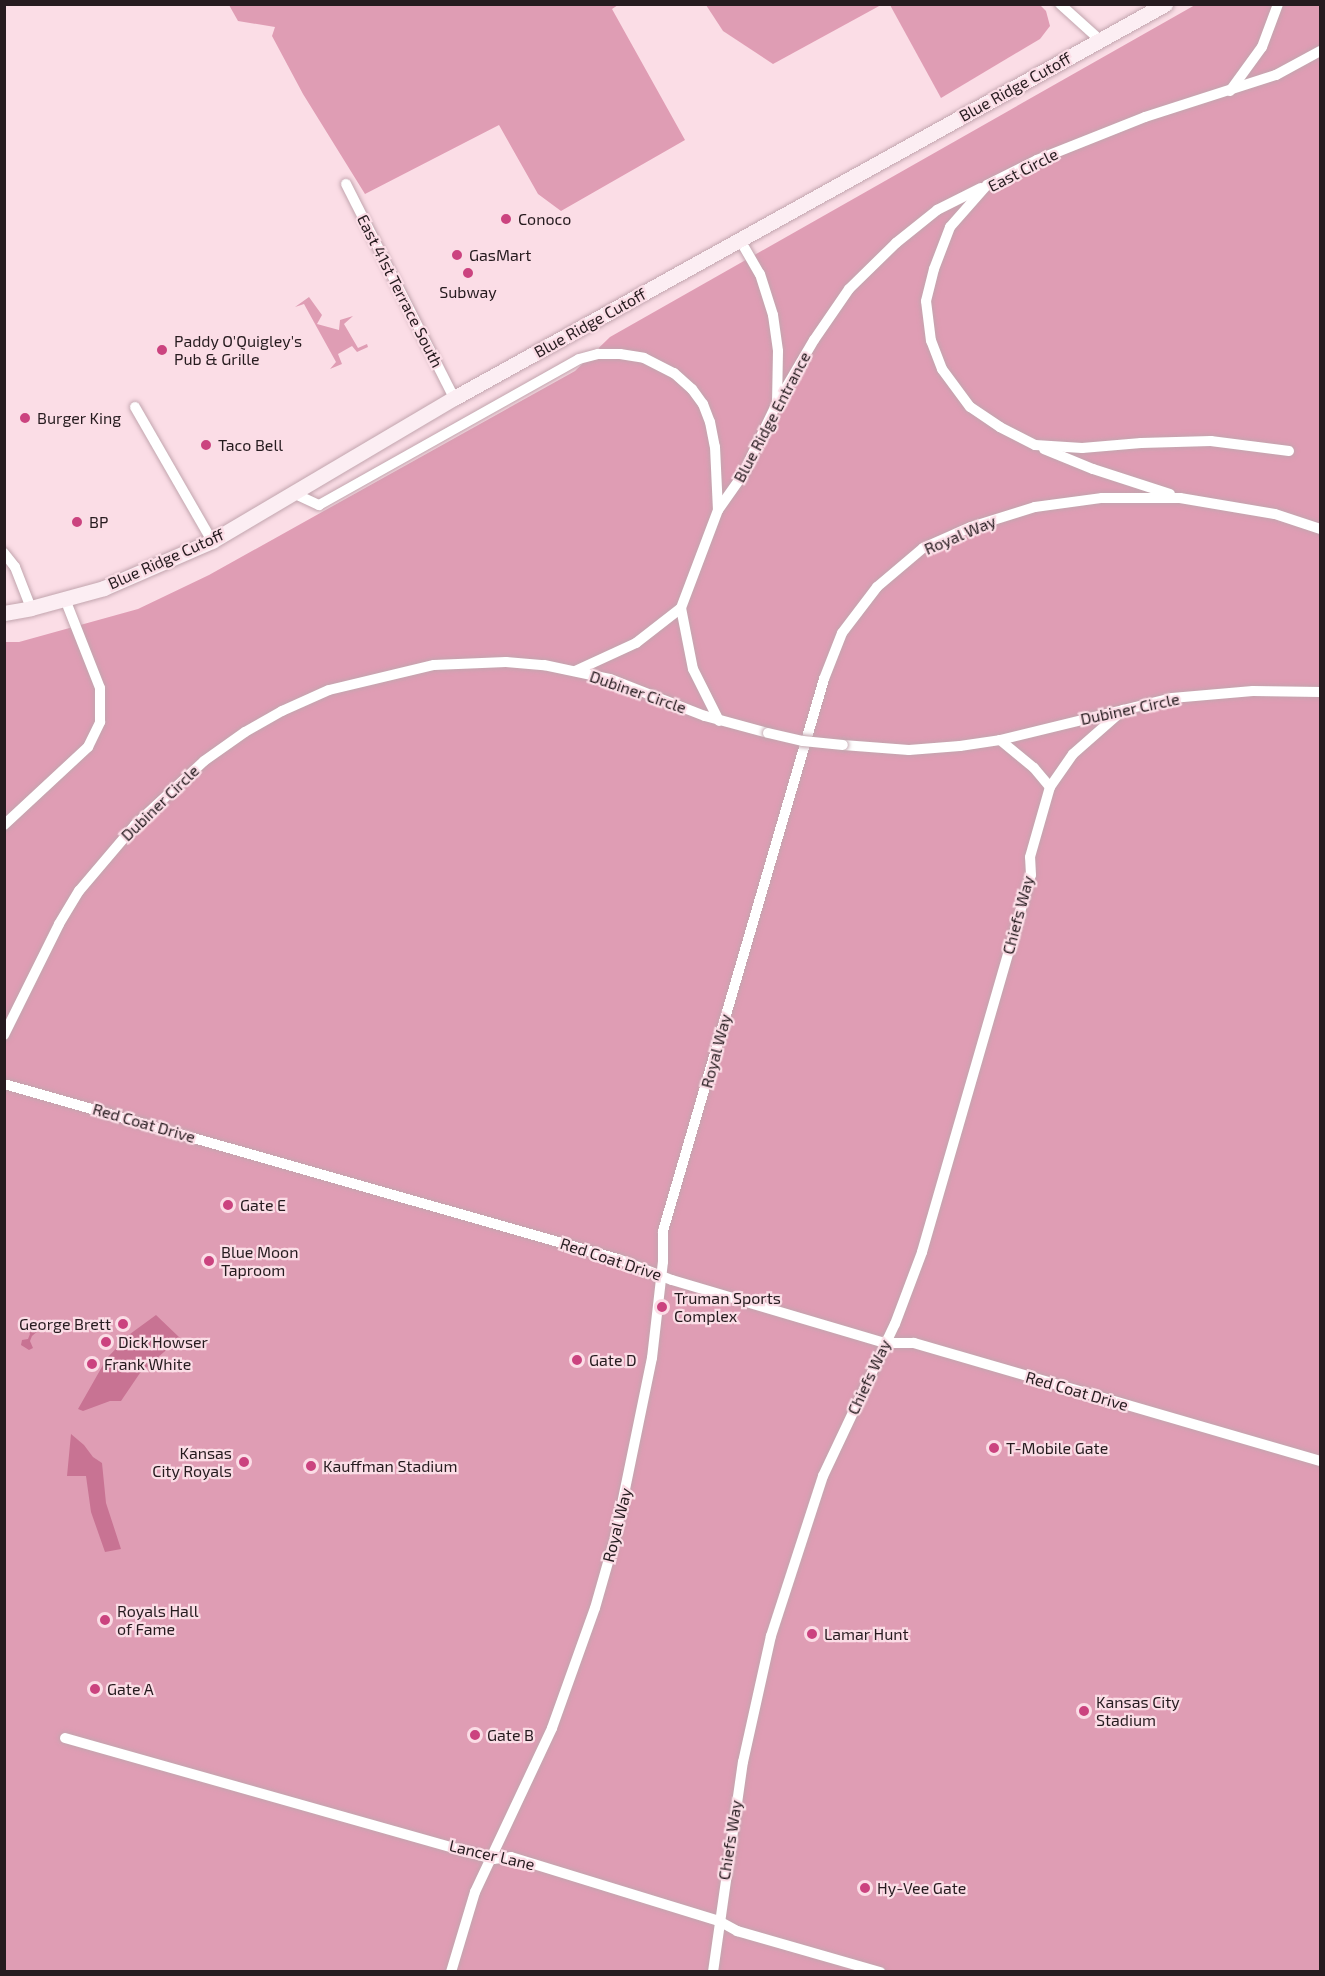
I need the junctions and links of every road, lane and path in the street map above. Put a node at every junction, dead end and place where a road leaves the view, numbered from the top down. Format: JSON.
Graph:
{"nodes":[{"id":1,"x":1060,"y":4,"type":"edge"},
{"id":2,"x":1165,"y":4,"type":"edge"},
{"id":3,"x":1278,"y":4,"type":"edge"},
{"id":4,"x":1100,"y":40,"type":"junction"},
{"id":5,"x":1320,"y":51,"type":"edge"},
{"id":6,"x":1230,"y":91,"type":"junction"},
{"id":7,"x":346,"y":184,"type":"dead end"},
{"id":8,"x":987,"y":185,"type":"junction"},
{"id":9,"x":740,"y":240,"type":"junction"},
{"id":10,"x":454,"y":398,"type":"junction"},
{"id":11,"x":777,"y":403,"type":"junction"},
{"id":12,"x":135,"y":407,"type":"dead end"},
{"id":13,"x":1035,"y":446,"type":"junction"},
{"id":14,"x":1289,"y":451,"type":"dead end"},
{"id":15,"x":293,"y":493,"type":"junction"},
{"id":16,"x":1180,"y":498,"type":"junction"},
{"id":17,"x":718,"y":510,"type":"junction"},
{"id":18,"x":1320,"y":529,"type":"edge"},
{"id":19,"x":212,"y":541,"type":"junction"},
{"id":20,"x":4,"y":553,"type":"edge"},
{"id":21,"x":65,"y":600,"type":"junction"},
{"id":22,"x":31,"y":608,"type":"junction"},
{"id":23,"x":681,"y":608,"type":"junction"},
{"id":24,"x":4,"y":613,"type":"edge"},
{"id":25,"x":575,"y":671,"type":"junction"},
{"id":26,"x":1320,"y":692,"type":"edge"},
{"id":27,"x":1125,"y":708,"type":"junction"},
{"id":28,"x":719,"y":721,"type":"junction"},
{"id":29,"x":1000,"y":740,"type":"junction"},
{"id":30,"x":1050,"y":787,"type":"junction"},
{"id":31,"x":4,"y":825,"type":"edge"},
{"id":32,"x":4,"y":1035,"type":"edge"},
{"id":33,"x":4,"y":1084,"type":"edge"},
{"id":34,"x":661,"y":1275,"type":"junction"},
{"id":35,"x":885,"y":1343,"type":"junction"},
{"id":36,"x":1320,"y":1461,"type":"edge"},
{"id":37,"x":65,"y":1738,"type":"dead end"},
{"id":38,"x":493,"y":1859,"type":"junction"},
{"id":39,"x":719,"y":1921,"type":"junction"},
{"id":40,"x":451,"y":1971,"type":"edge"},
{"id":41,"x":713,"y":1971,"type":"edge"},
{"id":42,"x":880,"y":1971,"type":"edge"}],
"edges":[{"from":1,"to":4,"type":"street"},
{"from":2,"to":4,"type":"main road","name":"Blue Ridge Cutoff"},
{"from":3,"to":6,"type":"street"},
{"from":4,"to":9,"type":"main road","name":"Blue Ridge Cutoff"},
{"from":5,"to":6,"type":"street","name":"East Circle"},
{"from":6,"to":8,"type":"street","name":"East Circle"},
{"from":7,"to":10,"type":"street","name":"East 41st Terrace South"},
{"from":8,"to":11,"type":"street","name":"Blue Ridge Entrance"},
{"from":8,"to":13,"type":"street","name":"East Circle"},
{"from":9,"to":10,"type":"main road","name":"Blue Ridge Cutoff"},
{"from":9,"to":11,"type":"street"},
{"from":10,"to":15,"type":"main road","name":"Blue Ridge Cutoff"},
{"from":11,"to":17,"type":"street","name":"Blue Ridge Entrance"},
{"from":12,"to":19,"type":"street"},
{"from":13,"to":14,"type":"street","name":"East Circle"},
{"from":13,"to":16,"type":"street","name":"East Circle"},
{"from":15,"to":17,"type":"street"},
{"from":15,"to":19,"type":"main road","name":"Blue Ridge Cutoff"},
{"from":16,"to":18,"type":"street","name":"Royal Way"},
{"from":16,"to":34,"type":"street","name":"Royal Way"},
{"from":17,"to":23,"type":"street"},
{"from":19,"to":21,"type":"main road","name":"Blue Ridge Cutoff"},
{"from":20,"to":22,"type":"street"},
{"from":21,"to":22,"type":"main road","name":"Blue Ridge Cutoff"},
{"from":21,"to":31,"type":"street"},
{"from":22,"to":24,"type":"main road","name":"Blue Ridge Cutoff"},
{"from":23,"to":25,"type":"street"},
{"from":23,"to":28,"type":"street"},
{"from":25,"to":28,"type":"street","name":"Dubiner Circle"},
{"from":25,"to":32,"type":"street","name":"Dubiner Circle"},
{"from":26,"to":27,"type":"street","name":"Dubiner Circle"},
{"from":27,"to":29,"type":"street","name":"Dubiner Circle"},
{"from":27,"to":30,"type":"street","name":"Chiefs Way"},
{"from":28,"to":29,"type":"street","name":"Dubiner Circle","bridge":true},
{"from":29,"to":30,"type":"street"},
{"from":30,"to":35,"type":"street","name":"Chiefs Way"},
{"from":33,"to":34,"type":"street","name":"Red Coat Drive"},
{"from":34,"to":35,"type":"street","name":"Red Coat Drive"},
{"from":34,"to":38,"type":"street","name":"Royal Way"},
{"from":35,"to":36,"type":"street","name":"Red Coat Drive"},
{"from":35,"to":39,"type":"street","name":"Chiefs Way"},
{"from":37,"to":38,"type":"street","name":"Lancer Lane"},
{"from":38,"to":39,"type":"street","name":"Lancer Lane"},
{"from":38,"to":40,"type":"street","name":"Royal Way"},
{"from":39,"to":41,"type":"street","name":"Chiefs Way"},
{"from":39,"to":42,"type":"street","name":"Lancer Lane"}]}
